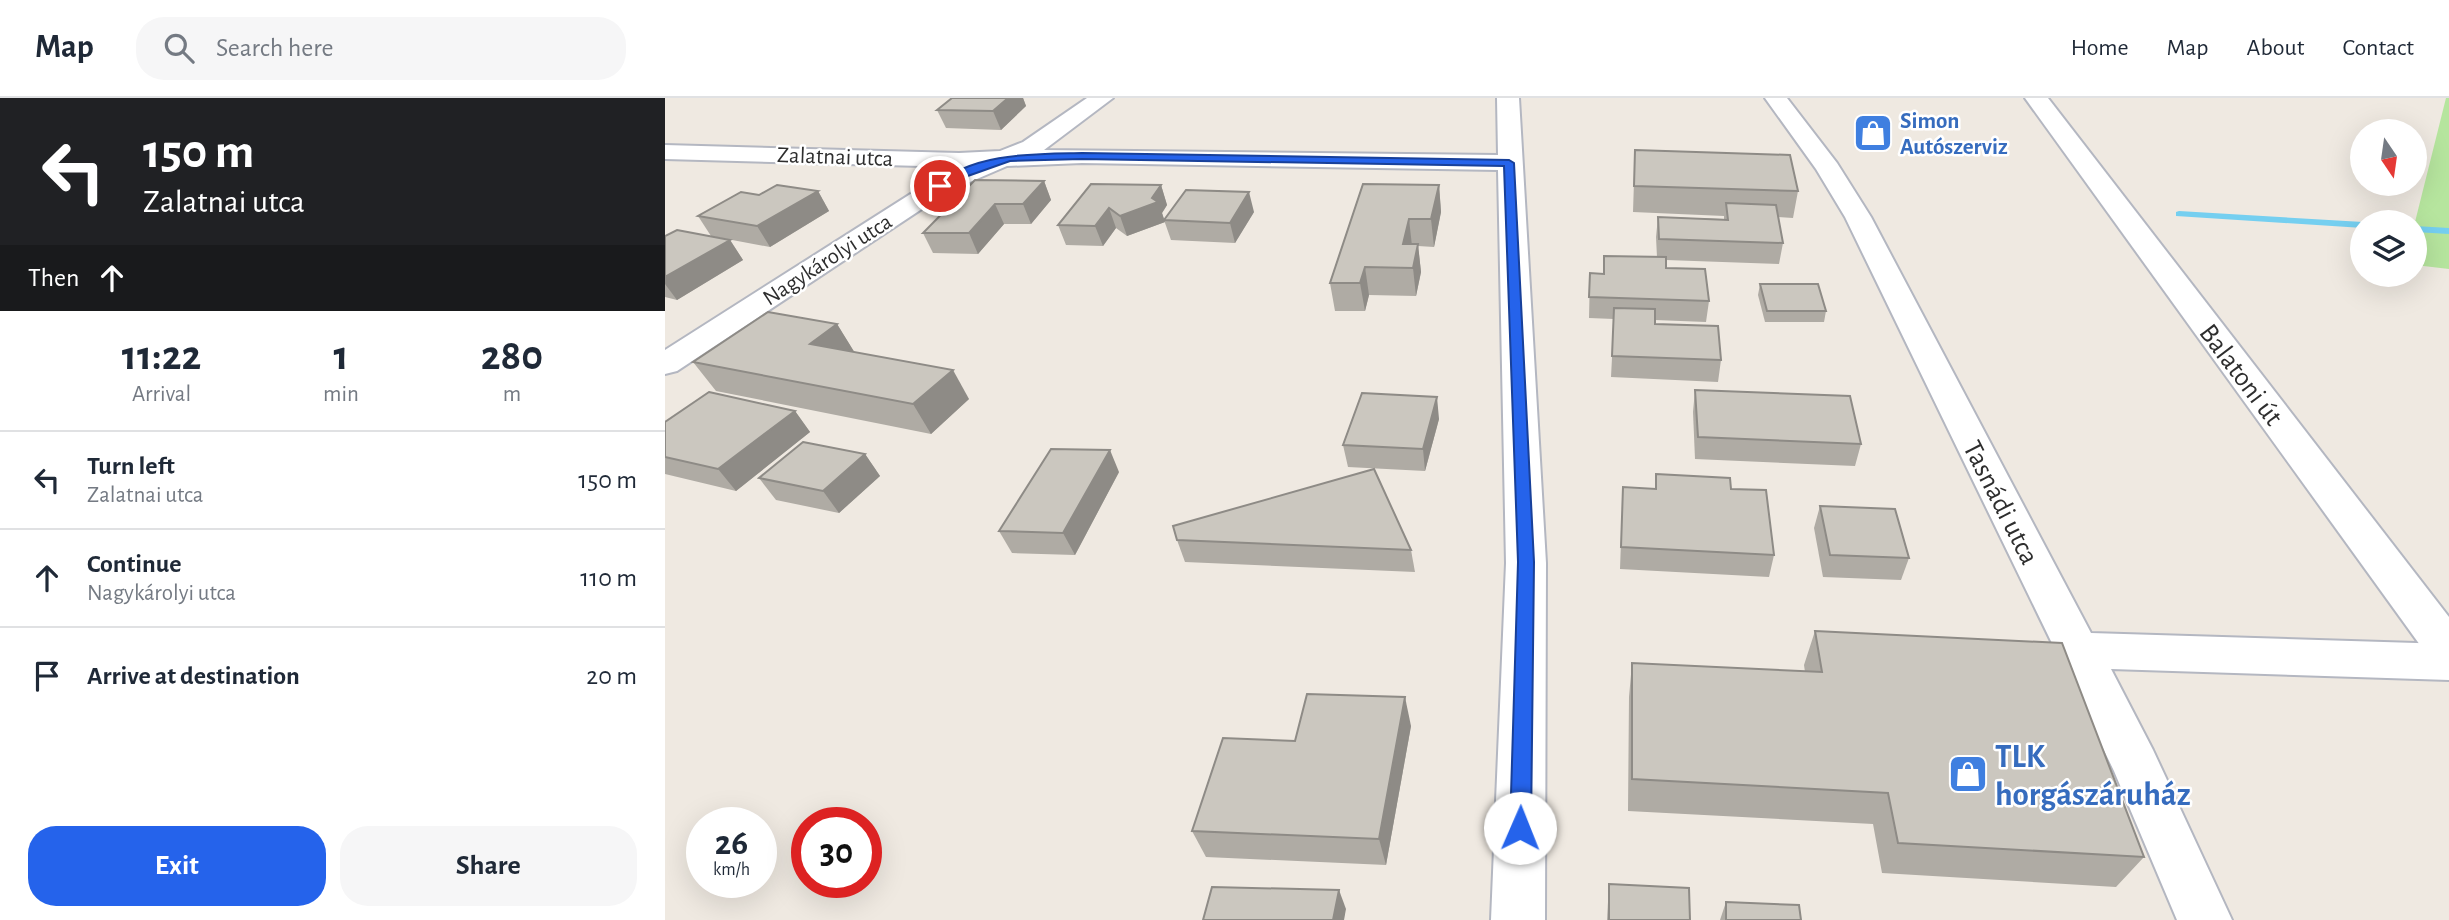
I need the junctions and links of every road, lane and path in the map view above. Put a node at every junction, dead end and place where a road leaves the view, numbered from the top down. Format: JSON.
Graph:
{"nodes":[{"id":1,"x":1101,"y":98,"type":"edge"},
{"id":2,"x":1507,"y":98,"type":"edge"},
{"id":3,"x":1776,"y":98,"type":"edge"},
{"id":4,"x":2036,"y":98,"type":"edge"},
{"id":5,"x":665,"y":152,"type":"edge"},
{"id":6,"x":1009,"y":158,"type":"junction"},
{"id":7,"x":1509,"y":163,"type":"junction"},
{"id":8,"x":665,"y":364,"type":"edge"},
{"id":9,"x":2076,"y":650,"type":"junction"},
{"id":10,"x":2449,"y":650,"type":"edge"},
{"id":11,"x":2449,"y":662,"type":"edge"},
{"id":12,"x":1518,"y":920,"type":"edge"},
{"id":13,"x":2204,"y":920,"type":"edge"}],
"edges":[{"from":1,"to":6,"type":"street","name":"Nagykárolyi utca"},
{"from":2,"to":7,"type":"street"},
{"from":3,"to":9,"type":"street","name":"Tasnádi utca"},
{"from":4,"to":10,"type":"street","name":"Balatoni út"},
{"from":5,"to":6,"type":"street","name":"Zalatnai utca"},
{"from":6,"to":7,"type":"street","name":"Zalatnai utca"},
{"from":6,"to":8,"type":"street","name":"Nagykárolyi utca"},
{"from":7,"to":12,"type":"street"},
{"from":9,"to":11,"type":"street"},
{"from":9,"to":13,"type":"street","name":"Tasnádi utca"}]}
